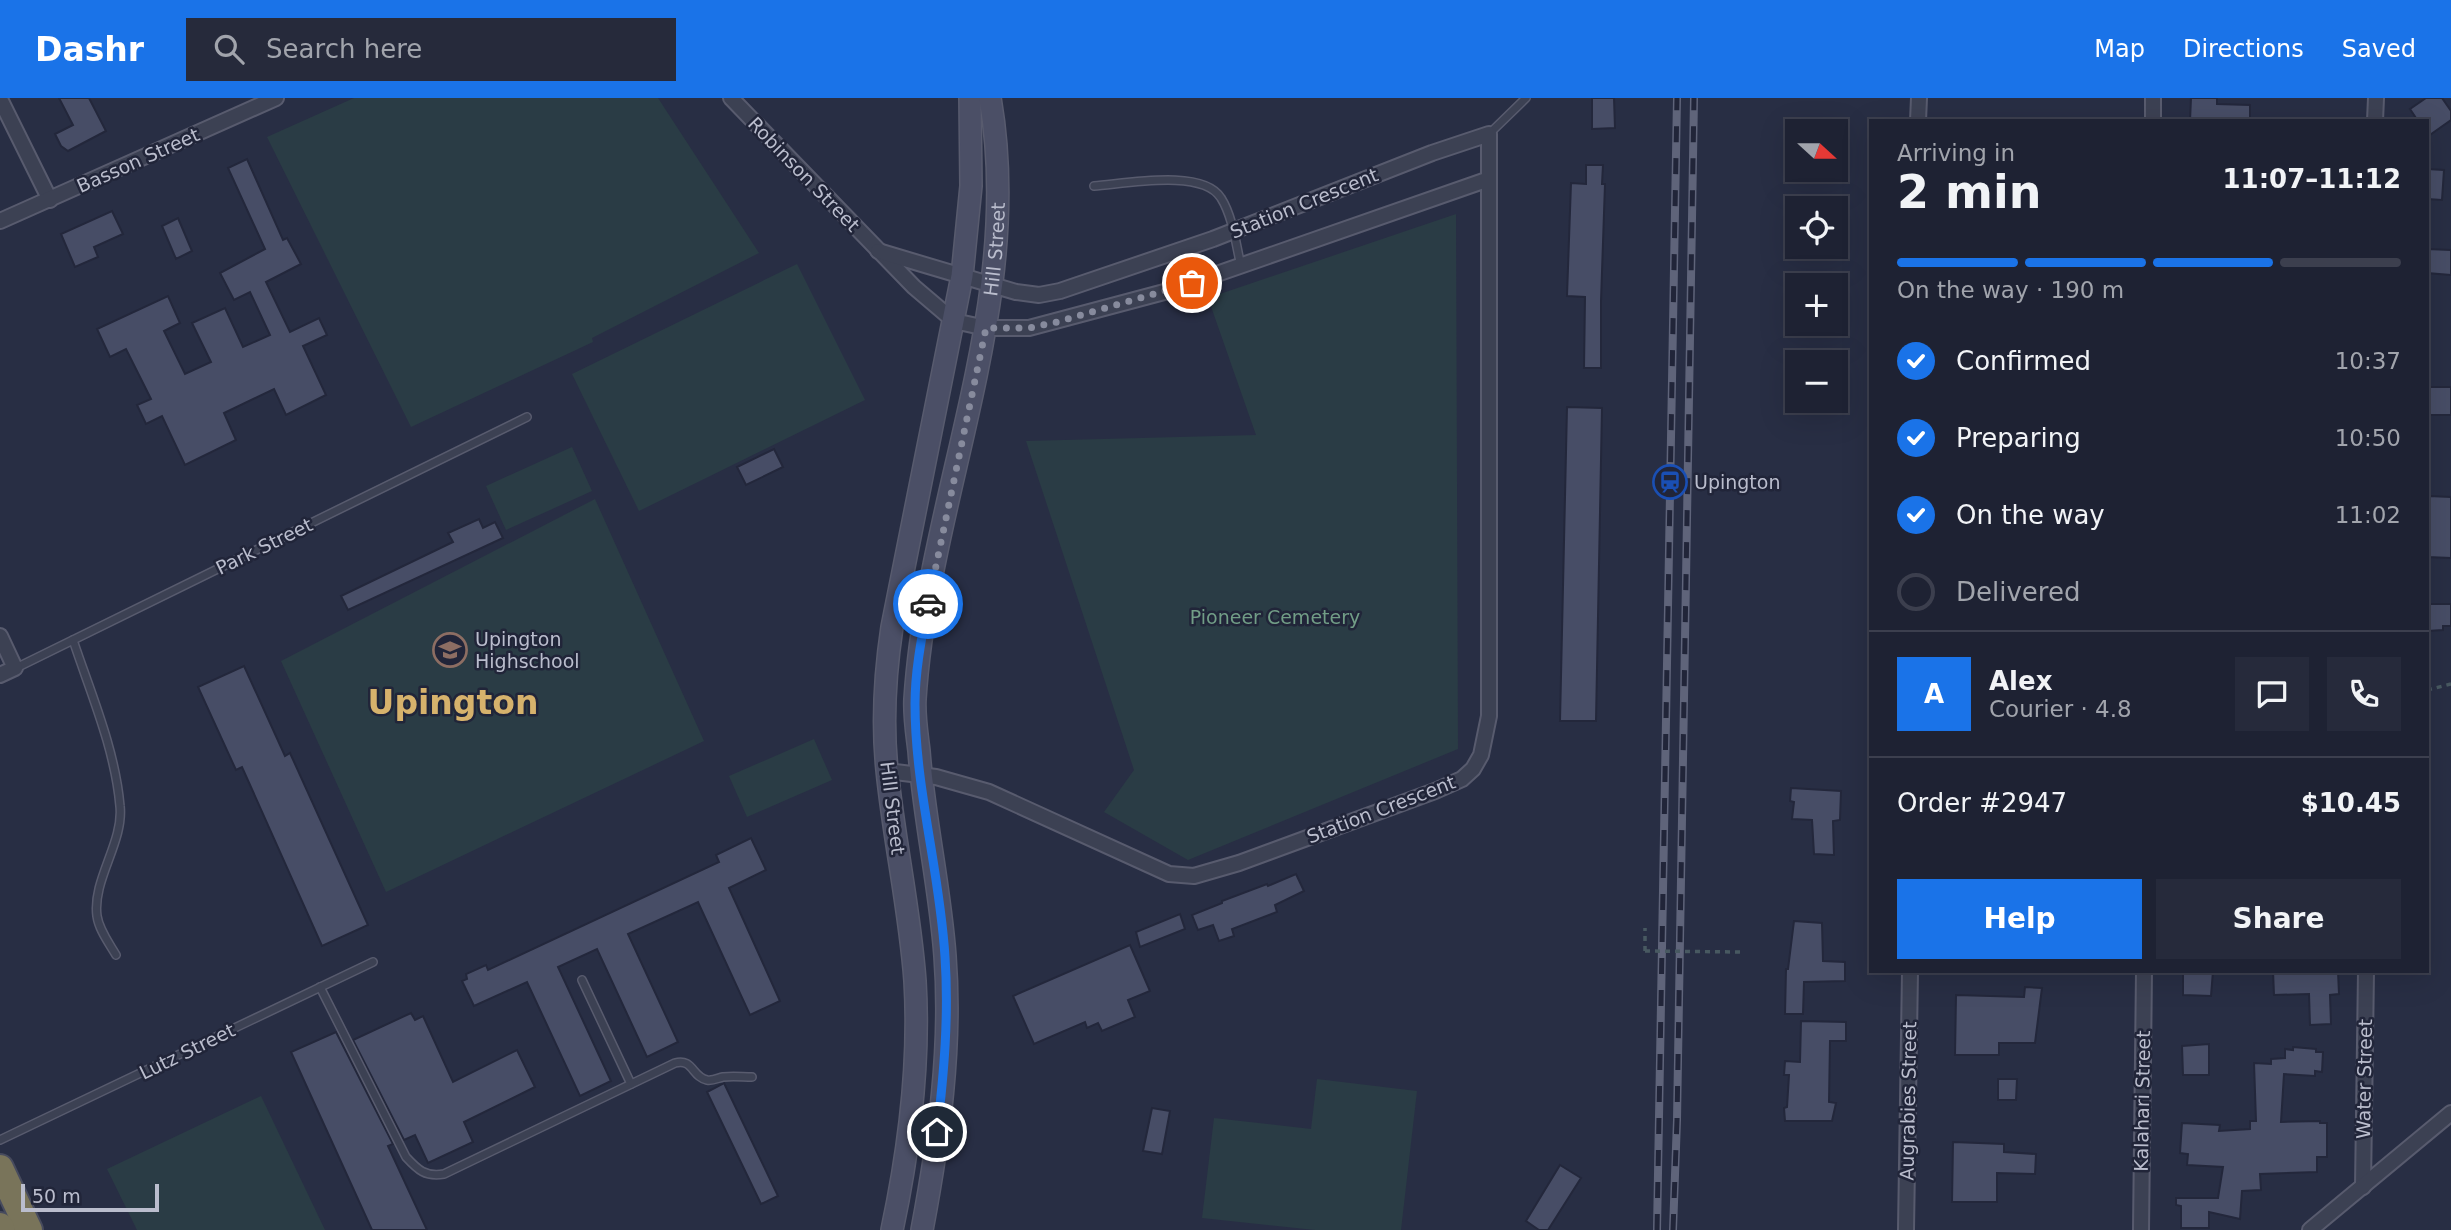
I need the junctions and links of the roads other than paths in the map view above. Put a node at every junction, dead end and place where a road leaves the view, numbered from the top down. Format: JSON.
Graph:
{"nodes":[{"id":1,"x":240,"y":98,"type":"edge"},
{"id":2,"x":276,"y":98,"type":"edge"},
{"id":3,"x":731,"y":98,"type":"edge"},
{"id":4,"x":970,"y":98,"type":"edge"},
{"id":5,"x":990,"y":98,"type":"edge"},
{"id":6,"x":1526,"y":98,"type":"edge"},
{"id":7,"x":1919,"y":98,"type":"edge"},
{"id":8,"x":2153,"y":98,"type":"edge"},
{"id":9,"x":2376,"y":98,"type":"edge"},
{"id":10,"x":0,"y":99,"type":"edge"},
{"id":11,"x":247,"y":112,"type":"junction"},
{"id":12,"x":1918,"y":119,"type":"edge"},
{"id":13,"x":2153,"y":119,"type":"edge"},
{"id":14,"x":2375,"y":119,"type":"edge"},
{"id":15,"x":1489,"y":134,"type":"junction"},
{"id":16,"x":1489,"y":179,"type":"junction"},
{"id":17,"x":1094,"y":186,"type":"dead end"},
{"id":18,"x":50,"y":200,"type":"junction"},
{"id":19,"x":0,"y":221,"type":"edge"},
{"id":20,"x":1232,"y":232,"type":"junction"},
{"id":21,"x":878,"y":251,"type":"junction"},
{"id":22,"x":1242,"y":267,"type":"junction"},
{"id":23,"x":962,"y":276,"type":"junction"},
{"id":24,"x":993,"y":285,"type":"junction"},
{"id":25,"x":954,"y":321,"type":"junction"},
{"id":26,"x":986,"y":328,"type":"junction"},
{"id":27,"x":527,"y":417,"type":"dead end"},
{"id":28,"x":0,"y":636,"type":"edge"},
{"id":29,"x":72,"y":640,"type":"junction"},
{"id":30,"x":15,"y":668,"type":"junction"},
{"id":31,"x":0,"y":676,"type":"edge"},
{"id":32,"x":887,"y":771,"type":"junction"},
{"id":33,"x":920,"y":774,"type":"junction"},
{"id":34,"x":116,"y":955,"type":"dead end"},
{"id":35,"x":373,"y":962,"type":"dead end"},
{"id":36,"x":1909,"y":973,"type":"edge"},
{"id":37,"x":2144,"y":973,"type":"edge"},
{"id":38,"x":2366,"y":973,"type":"edge"},
{"id":39,"x":582,"y":980,"type":"dead end"},
{"id":40,"x":320,"y":987,"type":"junction"},
{"id":41,"x":752,"y":1077,"type":"dead end"},
{"id":42,"x":631,"y":1084,"type":"junction"},
{"id":43,"x":2451,"y":1113,"type":"edge"},
{"id":44,"x":0,"y":1140,"type":"edge"},
{"id":45,"x":0,"y":1168,"type":"edge"},
{"id":46,"x":2363,"y":1187,"type":"junction"},
{"id":47,"x":29,"y":1230,"type":"edge"},
{"id":48,"x":892,"y":1230,"type":"edge"},
{"id":49,"x":922,"y":1230,"type":"edge"},
{"id":50,"x":1906,"y":1230,"type":"edge"},
{"id":51,"x":2141,"y":1230,"type":"edge"},
{"id":52,"x":2310,"y":1230,"type":"edge"}],
"edges":[{"from":1,"to":11,"type":"street"},
{"from":2,"to":11,"type":"street","name":"Basson Street"},
{"from":3,"to":21,"type":"street","name":"Robinson Street"},
{"from":4,"to":23,"type":"street","name":"Hill Street"},
{"from":5,"to":24,"type":"street","name":"Hill Street"},
{"from":6,"to":15,"type":"lane"},
{"from":7,"to":12,"type":"street"},
{"from":8,"to":13,"type":"street"},
{"from":9,"to":14,"type":"street"},
{"from":10,"to":18,"type":"street"},
{"from":11,"to":18,"type":"street","name":"Basson Street"},
{"from":15,"to":16,"type":"street","name":"Station Crescent"},
{"from":15,"to":20,"type":"street","name":"Station Crescent"},
{"from":16,"to":22,"type":"street","name":"Station Crescent"},
{"from":16,"to":33,"type":"street","name":"Station Crescent"},
{"from":17,"to":20,"type":"lane"},
{"from":18,"to":19,"type":"street","name":"Basson Street"},
{"from":20,"to":22,"type":"lane"},
{"from":20,"to":24,"type":"street","name":"Station Crescent"},
{"from":21,"to":23,"type":"street","name":"Robinson Street"},
{"from":21,"to":25,"type":"street","name":"Robinson Street"},
{"from":22,"to":26,"type":"street","name":"Station Crescent"},
{"from":23,"to":24,"type":"street","name":"Station Crescent"},
{"from":23,"to":25,"type":"street","name":"Hill Street"},
{"from":24,"to":26,"type":"street","name":"Hill Street"},
{"from":25,"to":26,"type":"street","name":"Station Crescent"},
{"from":25,"to":32,"type":"street","name":"Hill Street"},
{"from":26,"to":33,"type":"street","name":"Hill Street"},
{"from":27,"to":29,"type":"lane","name":"Park Street"},
{"from":28,"to":30,"type":"street"},
{"from":29,"to":30,"type":"lane","name":"Park Street"},
{"from":29,"to":34,"type":"lane"},
{"from":30,"to":31,"type":"street","name":"Park Street"},
{"from":32,"to":33,"type":"street","name":"Station Crescent"},
{"from":32,"to":48,"type":"street","name":"Hill Street"},
{"from":33,"to":49,"type":"street","name":"Hill Street"},
{"from":35,"to":40,"type":"lane","name":"Lutz Street"},
{"from":36,"to":50,"type":"street","name":"Augrabies Street"},
{"from":37,"to":51,"type":"street","name":"Kalahari Street"},
{"from":38,"to":46,"type":"street","name":"Water Street"},
{"from":39,"to":42,"type":"lane"},
{"from":40,"to":42,"type":"lane"},
{"from":40,"to":44,"type":"lane","name":"Lutz Street"},
{"from":41,"to":42,"type":"lane"},
{"from":43,"to":46,"type":"street"},
{"from":45,"to":47,"type":"highway"},
{"from":46,"to":52,"type":"street"}]}
